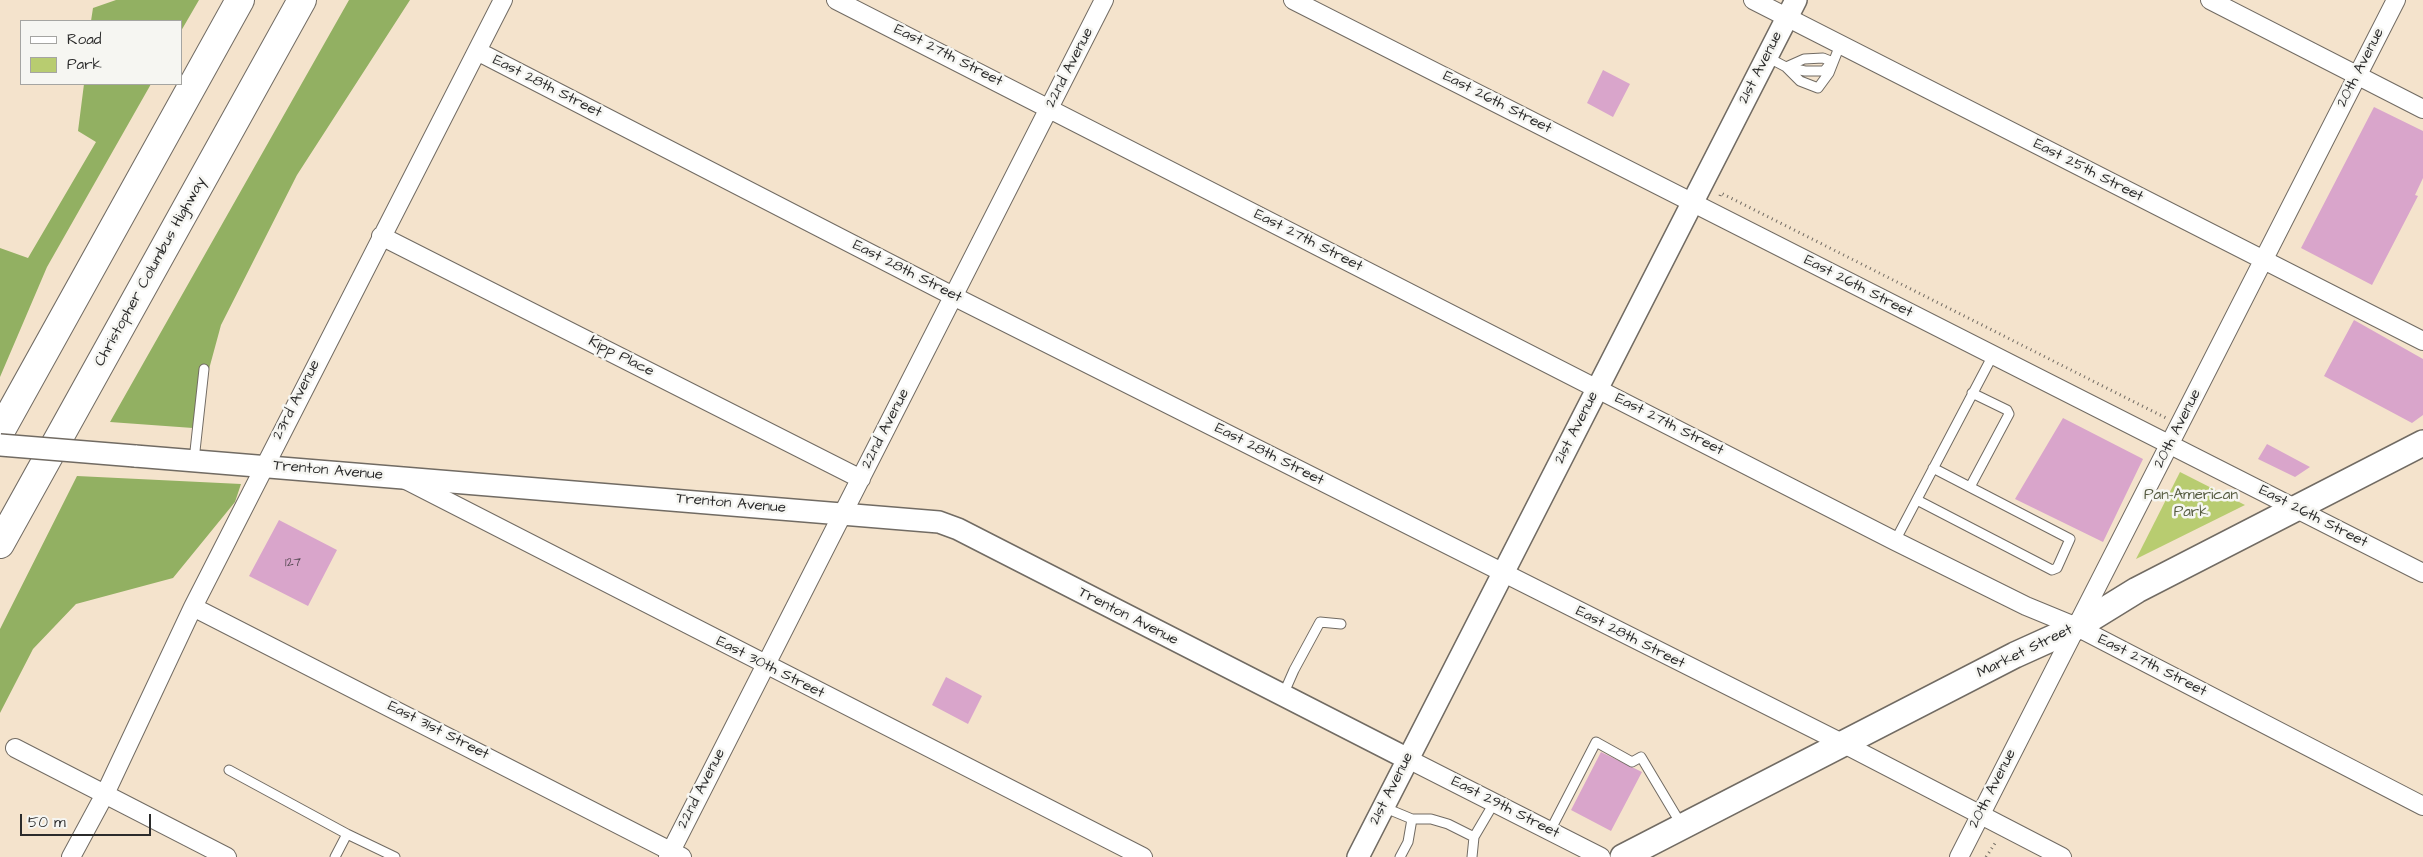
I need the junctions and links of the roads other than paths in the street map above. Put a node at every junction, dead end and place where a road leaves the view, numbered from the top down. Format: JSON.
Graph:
{"nodes":[{"id":1,"x":240,"y":0,"type":"edge"},
{"id":2,"x":302,"y":0,"type":"edge"},
{"id":3,"x":503,"y":0,"type":"edge"},
{"id":4,"x":836,"y":0,"type":"edge"},
{"id":5,"x":1104,"y":0,"type":"edge"},
{"id":6,"x":1293,"y":0,"type":"edge"},
{"id":7,"x":1753,"y":0,"type":"edge"},
{"id":8,"x":2210,"y":0,"type":"edge"},
{"id":9,"x":2396,"y":0,"type":"edge"},
{"id":10,"x":1791,"y":9,"type":"edge"},
{"id":11,"x":1840,"y":45,"type":"junction"},
{"id":12,"x":477,"y":51,"type":"junction"},
{"id":13,"x":1767,"y":57,"type":"junction"},
{"id":14,"x":1833,"y":62,"type":"junction"},
{"id":15,"x":1786,"y":67,"type":"junction"},
{"id":16,"x":2357,"y":75,"type":"junction"},
{"id":17,"x":1050,"y":108,"type":"junction"},
{"id":18,"x":2423,"y":109,"type":"edge"},
{"id":19,"x":1692,"y":203,"type":"junction"},
{"id":20,"x":381,"y":236,"type":"junction"},
{"id":21,"x":2263,"y":260,"type":"junction"},
{"id":22,"x":953,"y":296,"type":"junction"},
{"id":23,"x":2423,"y":341,"type":"edge"},
{"id":24,"x":1993,"y":355,"type":"junction"},
{"id":25,"x":204,"y":369,"type":"dead end"},
{"id":26,"x":1597,"y":389,"type":"junction"},
{"id":27,"x":1972,"y":393,"type":"junction"},
{"id":28,"x":0,"y":432,"type":"edge"},
{"id":29,"x":2423,"y":443,"type":"edge"},
{"id":30,"x":0,"y":445,"type":"edge"},
{"id":31,"x":2170,"y":445,"type":"junction"},
{"id":32,"x":194,"y":460,"type":"junction"},
{"id":33,"x":265,"y":465,"type":"junction"},
{"id":34,"x":1933,"y":468,"type":"junction"},
{"id":35,"x":398,"y":476,"type":"junction"},
{"id":36,"x":861,"y":479,"type":"junction"},
{"id":37,"x":1970,"y":487,"type":"junction"},
{"id":38,"x":1917,"y":500,"type":"junction"},
{"id":39,"x":2295,"y":508,"type":"junction"},
{"id":40,"x":843,"y":513,"type":"junction"},
{"id":41,"x":1895,"y":540,"type":"junction"},
{"id":42,"x":0,"y":544,"type":"edge"},
{"id":43,"x":2423,"y":573,"type":"edge"},
{"id":44,"x":1502,"y":574,"type":"junction"},
{"id":45,"x":193,"y":606,"type":"junction"},
{"id":46,"x":1341,"y":624,"type":"dead end"},
{"id":47,"x":2077,"y":627,"type":"junction"},
{"id":48,"x":766,"y":665,"type":"junction"},
{"id":49,"x":1283,"y":696,"type":"junction"},
{"id":50,"x":1844,"y":744,"type":"junction"},
{"id":51,"x":14,"y":748,"type":"dead end"},
{"id":52,"x":1408,"y":759,"type":"junction"},
{"id":53,"x":229,"y":770,"type":"dead end"},
{"id":54,"x":105,"y":794,"type":"junction"},
{"id":55,"x":1494,"y":803,"type":"junction"},
{"id":56,"x":2423,"y":806,"type":"edge"},
{"id":57,"x":1383,"y":807,"type":"junction"},
{"id":58,"x":1979,"y":816,"type":"junction"},
{"id":59,"x":1412,"y":820,"type":"junction"},
{"id":60,"x":1682,"y":827,"type":"junction"},
{"id":61,"x":1550,"y":831,"type":"junction"},
{"id":62,"x":347,"y":834,"type":"junction"},
{"id":63,"x":1474,"y":837,"type":"junction"},
{"id":64,"x":674,"y":855,"type":"edge"},
{"id":65,"x":71,"y":857,"type":"edge"},
{"id":66,"x":228,"y":857,"type":"edge"},
{"id":67,"x":335,"y":857,"type":"edge"},
{"id":68,"x":395,"y":857,"type":"edge"},
{"id":69,"x":1143,"y":857,"type":"edge"},
{"id":70,"x":1358,"y":857,"type":"edge"},
{"id":71,"x":1400,"y":857,"type":"edge"},
{"id":72,"x":1472,"y":857,"type":"edge"},
{"id":73,"x":1601,"y":857,"type":"edge"},
{"id":74,"x":1623,"y":857,"type":"edge"},
{"id":75,"x":1959,"y":857,"type":"edge"},
{"id":76,"x":2062,"y":857,"type":"edge"}],
"edges":[{"from":1,"to":28,"type":"highway"},
{"from":2,"to":42,"type":"highway","name":"Christopher Columbus Highway"},
{"from":3,"to":12,"type":"street","name":"23rd Avenue"},
{"from":4,"to":17,"type":"street","name":"East 27th Street"},
{"from":5,"to":17,"type":"street","name":"22nd Avenue"},
{"from":6,"to":19,"type":"street","name":"East 26th Street"},
{"from":7,"to":10,"type":"street","name":"East 25th Street"},
{"from":8,"to":16,"type":"street"},
{"from":9,"to":16,"type":"street","name":"20th Avenue"},
{"from":10,"to":11,"type":"street","name":"East 25th Street"},
{"from":10,"to":13,"type":"street","name":"21st Avenue"},
{"from":11,"to":14,"type":"lane"},
{"from":11,"to":21,"type":"street","name":"East 25th Street"},
{"from":12,"to":20,"type":"street","name":"23rd Avenue"},
{"from":12,"to":22,"type":"street","name":"East 28th Street"},
{"from":13,"to":15,"type":"lane"},
{"from":13,"to":19,"type":"street","name":"21st Avenue"},
{"from":14,"to":15,"type":"lane"},
{"from":14,"to":15,"type":"lane"},
{"from":14,"to":15,"type":"lane"},
{"from":16,"to":18,"type":"street"},
{"from":16,"to":21,"type":"street","name":"20th Avenue"},
{"from":17,"to":22,"type":"street","name":"22nd Avenue"},
{"from":17,"to":26,"type":"street","name":"East 27th Street"},
{"from":19,"to":24,"type":"street","name":"East 26th Street"},
{"from":19,"to":26,"type":"street","name":"21st Avenue"},
{"from":20,"to":33,"type":"street","name":"23rd Avenue"},
{"from":20,"to":36,"type":"street","name":"Kipp Place"},
{"from":21,"to":23,"type":"street","name":"East 25th Street"},
{"from":21,"to":31,"type":"street","name":"20th Avenue"},
{"from":22,"to":36,"type":"street","name":"22nd Avenue"},
{"from":22,"to":44,"type":"street","name":"East 28th Street"},
{"from":24,"to":27,"type":"lane"},
{"from":24,"to":31,"type":"street","name":"East 26th Street"},
{"from":25,"to":32,"type":"lane"},
{"from":26,"to":41,"type":"street","name":"East 27th Street"},
{"from":26,"to":44,"type":"street","name":"21st Avenue"},
{"from":27,"to":34,"type":"lane"},
{"from":27,"to":37,"type":"lane"},
{"from":29,"to":39,"type":"main road","name":"Market Street"},
{"from":30,"to":32,"type":"street","name":"Trenton Avenue","bridge":true},
{"from":31,"to":39,"type":"street","name":"East 26th Street"},
{"from":31,"to":47,"type":"street","name":"20th Avenue"},
{"from":32,"to":33,"type":"street","name":"Trenton Avenue"},
{"from":33,"to":35,"type":"street","name":"Trenton Avenue"},
{"from":33,"to":45,"type":"street","name":"23rd Avenue"},
{"from":34,"to":37,"type":"lane"},
{"from":34,"to":38,"type":"lane"},
{"from":35,"to":40,"type":"street","name":"Trenton Avenue"},
{"from":35,"to":48,"type":"street","name":"East 30th Street"},
{"from":36,"to":40,"type":"street","name":"22nd Avenue"},
{"from":37,"to":38,"type":"lane"},
{"from":38,"to":41,"type":"lane"},
{"from":39,"to":43,"type":"street","name":"East 26th Street"},
{"from":39,"to":47,"type":"main road","name":"Market Street"},
{"from":40,"to":48,"type":"street","name":"22nd Avenue"},
{"from":40,"to":49,"type":"street","name":"Trenton Avenue"},
{"from":41,"to":47,"type":"street","name":"East 27th Street"},
{"from":44,"to":50,"type":"street","name":"East 28th Street"},
{"from":44,"to":52,"type":"street","name":"21st Avenue"},
{"from":45,"to":54,"type":"street","name":"23rd Avenue"},
{"from":45,"to":64,"type":"street","name":"East 31st Street"},
{"from":46,"to":49,"type":"lane"},
{"from":47,"to":50,"type":"main road","name":"Market Street"},
{"from":47,"to":56,"type":"street","name":"East 27th Street"},
{"from":47,"to":58,"type":"street","name":"20th Avenue"},
{"from":48,"to":64,"type":"street","name":"22nd Avenue"},
{"from":48,"to":69,"type":"street","name":"East 30th Street"},
{"from":49,"to":52,"type":"street","name":"Trenton Avenue"},
{"from":50,"to":58,"type":"street","name":"East 28th Street"},
{"from":50,"to":60,"type":"main road","name":"Market Street"},
{"from":51,"to":54,"type":"street"},
{"from":52,"to":55,"type":"street","name":"East 29th Street"},
{"from":52,"to":57,"type":"street","name":"21st Avenue"},
{"from":53,"to":62,"type":"lane"},
{"from":54,"to":65,"type":"street","name":"23rd Avenue"},
{"from":54,"to":66,"type":"street"},
{"from":55,"to":61,"type":"street","name":"East 29th Street"},
{"from":55,"to":63,"type":"lane"},
{"from":57,"to":59,"type":"lane"},
{"from":57,"to":70,"type":"street","name":"21st Avenue"},
{"from":58,"to":75,"type":"street","name":"20th Avenue"},
{"from":58,"to":76,"type":"street","name":"East 28th Street"},
{"from":59,"to":63,"type":"lane"},
{"from":59,"to":71,"type":"lane"},
{"from":60,"to":61,"type":"lane"},
{"from":60,"to":74,"type":"main road","name":"Market Street"},
{"from":61,"to":73,"type":"street","name":"East 29th Street"},
{"from":62,"to":67,"type":"lane"},
{"from":62,"to":68,"type":"lane"},
{"from":63,"to":72,"type":"lane"}]}
